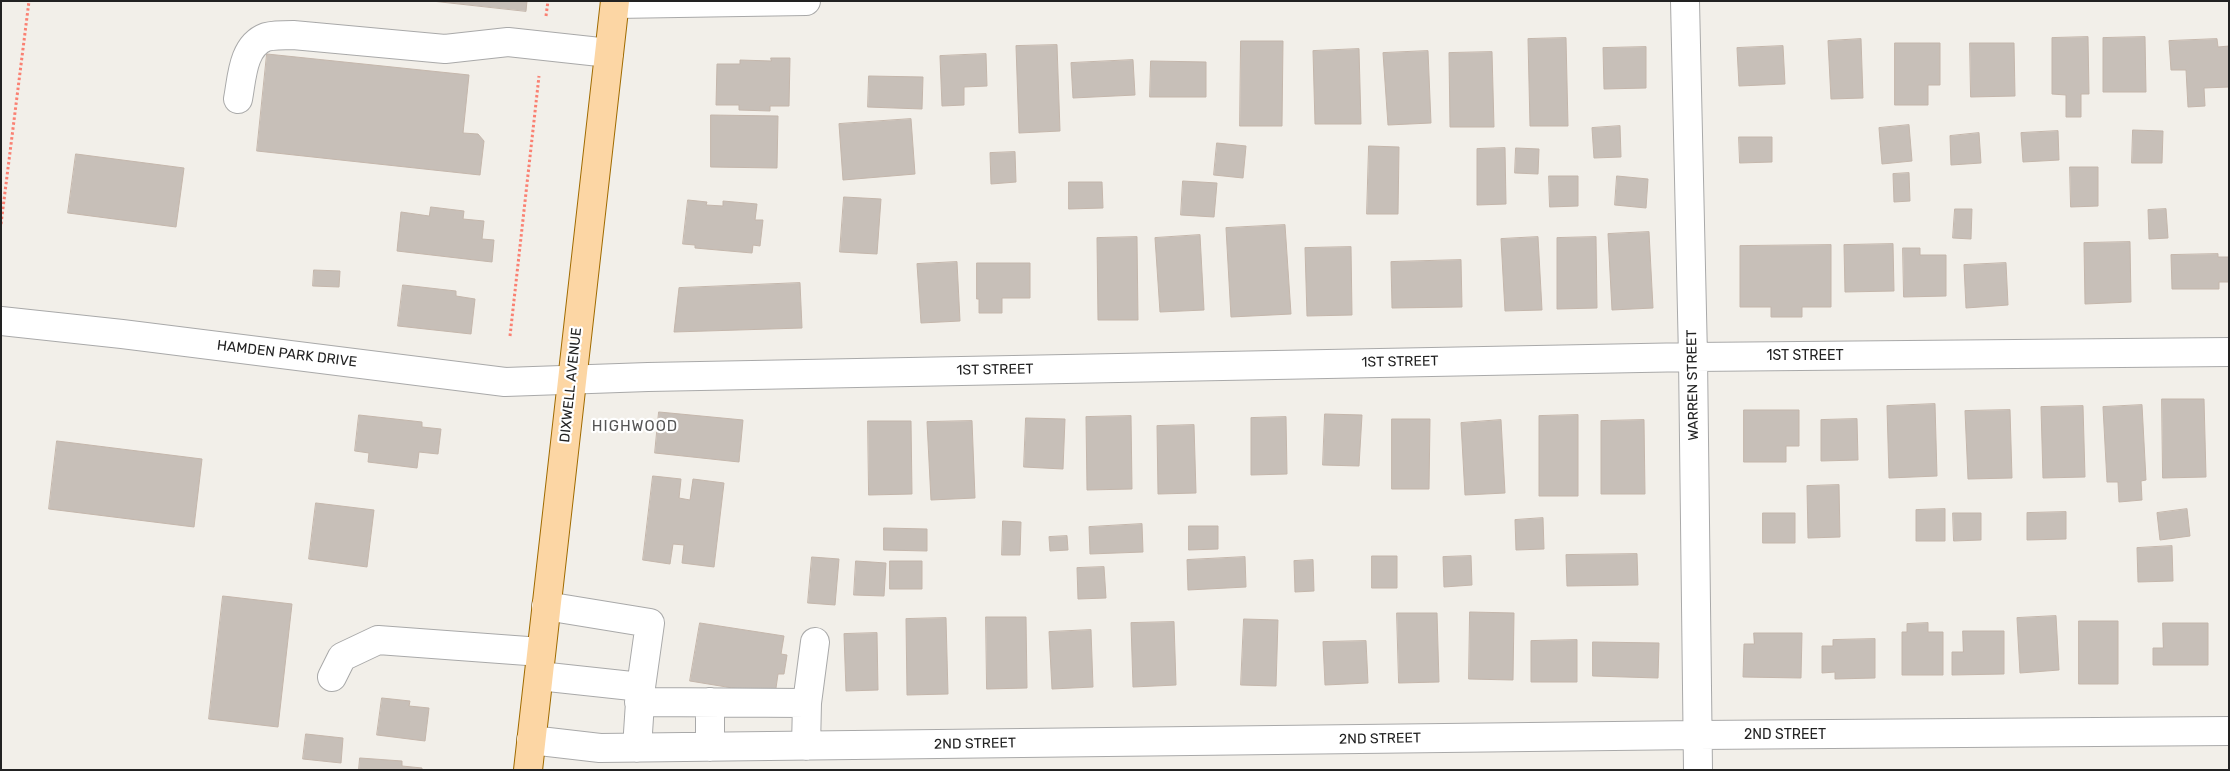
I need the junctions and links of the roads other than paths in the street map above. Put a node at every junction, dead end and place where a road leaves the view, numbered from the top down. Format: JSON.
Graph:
{"nodes":[{"id":1,"x":806,"y":1,"type":"edge"},
{"id":2,"x":1685,"y":1,"type":"edge"},
{"id":3,"x":615,"y":3,"type":"edge"},
{"id":4,"x":609,"y":53,"type":"junction"},
{"id":5,"x":238,"y":99,"type":"dead end"},
{"id":6,"x":1,"y":321,"type":"edge"},
{"id":7,"x":2229,"y":352,"type":"edge"},
{"id":8,"x":1693,"y":357,"type":"junction"},
{"id":9,"x":572,"y":380,"type":"junction"},
{"id":10,"x":546,"y":606,"type":"junction"},
{"id":11,"x":815,"y":642,"type":"dead end"},
{"id":12,"x":540,"y":664,"type":"junction"},
{"id":13,"x":332,"y":677,"type":"dead end"},
{"id":14,"x":640,"y":695,"type":"junction"},
{"id":15,"x":710,"y":702,"type":"junction"},
{"id":16,"x":807,"y":703,"type":"junction"},
{"id":17,"x":2229,"y":731,"type":"edge"},
{"id":18,"x":1698,"y":735,"type":"junction"},
{"id":19,"x":531,"y":740,"type":"junction"},
{"id":20,"x":806,"y":746,"type":"junction"},
{"id":21,"x":710,"y":747,"type":"junction"},
{"id":22,"x":637,"y":748,"type":"junction"},
{"id":23,"x":528,"y":770,"type":"edge"},
{"id":24,"x":1698,"y":770,"type":"edge"}],
"edges":[{"from":1,"to":3,"type":"street"},
{"from":2,"to":8,"type":"street","name":"WARREN STREET"},
{"from":3,"to":4,"type":"main road","name":"DIXWELL AVENUE"},
{"from":4,"to":5,"type":"street"},
{"from":4,"to":9,"type":"main road","name":"DIXWELL AVENUE"},
{"from":6,"to":9,"type":"street","name":"HAMDEN PARK DRIVE"},
{"from":7,"to":8,"type":"street","name":"1ST STREET"},
{"from":8,"to":9,"type":"street","name":"1ST STREET"},
{"from":8,"to":18,"type":"street","name":"WARREN STREET"},
{"from":9,"to":10,"type":"main road","name":"DIXWELL AVENUE"},
{"from":10,"to":12,"type":"main road","name":"DIXWELL AVENUE"},
{"from":10,"to":14,"type":"street"},
{"from":11,"to":16,"type":"street"},
{"from":12,"to":13,"type":"street"},
{"from":12,"to":14,"type":"street"},
{"from":12,"to":19,"type":"main road","name":"DIXWELL AVENUE"},
{"from":14,"to":15,"type":"street"},
{"from":14,"to":22,"type":"street"},
{"from":15,"to":16,"type":"street"},
{"from":15,"to":21,"type":"street"},
{"from":16,"to":20,"type":"street"},
{"from":17,"to":18,"type":"street","name":"2ND STREET"},
{"from":18,"to":20,"type":"street","name":"2ND STREET"},
{"from":18,"to":24,"type":"street","name":"WARREN STREET"},
{"from":19,"to":22,"type":"street","name":"2ND STREET"},
{"from":19,"to":23,"type":"main road","name":"DIXWELL AVENUE"},
{"from":20,"to":21,"type":"street","name":"2ND STREET"},
{"from":21,"to":22,"type":"street","name":"2ND STREET"}]}
